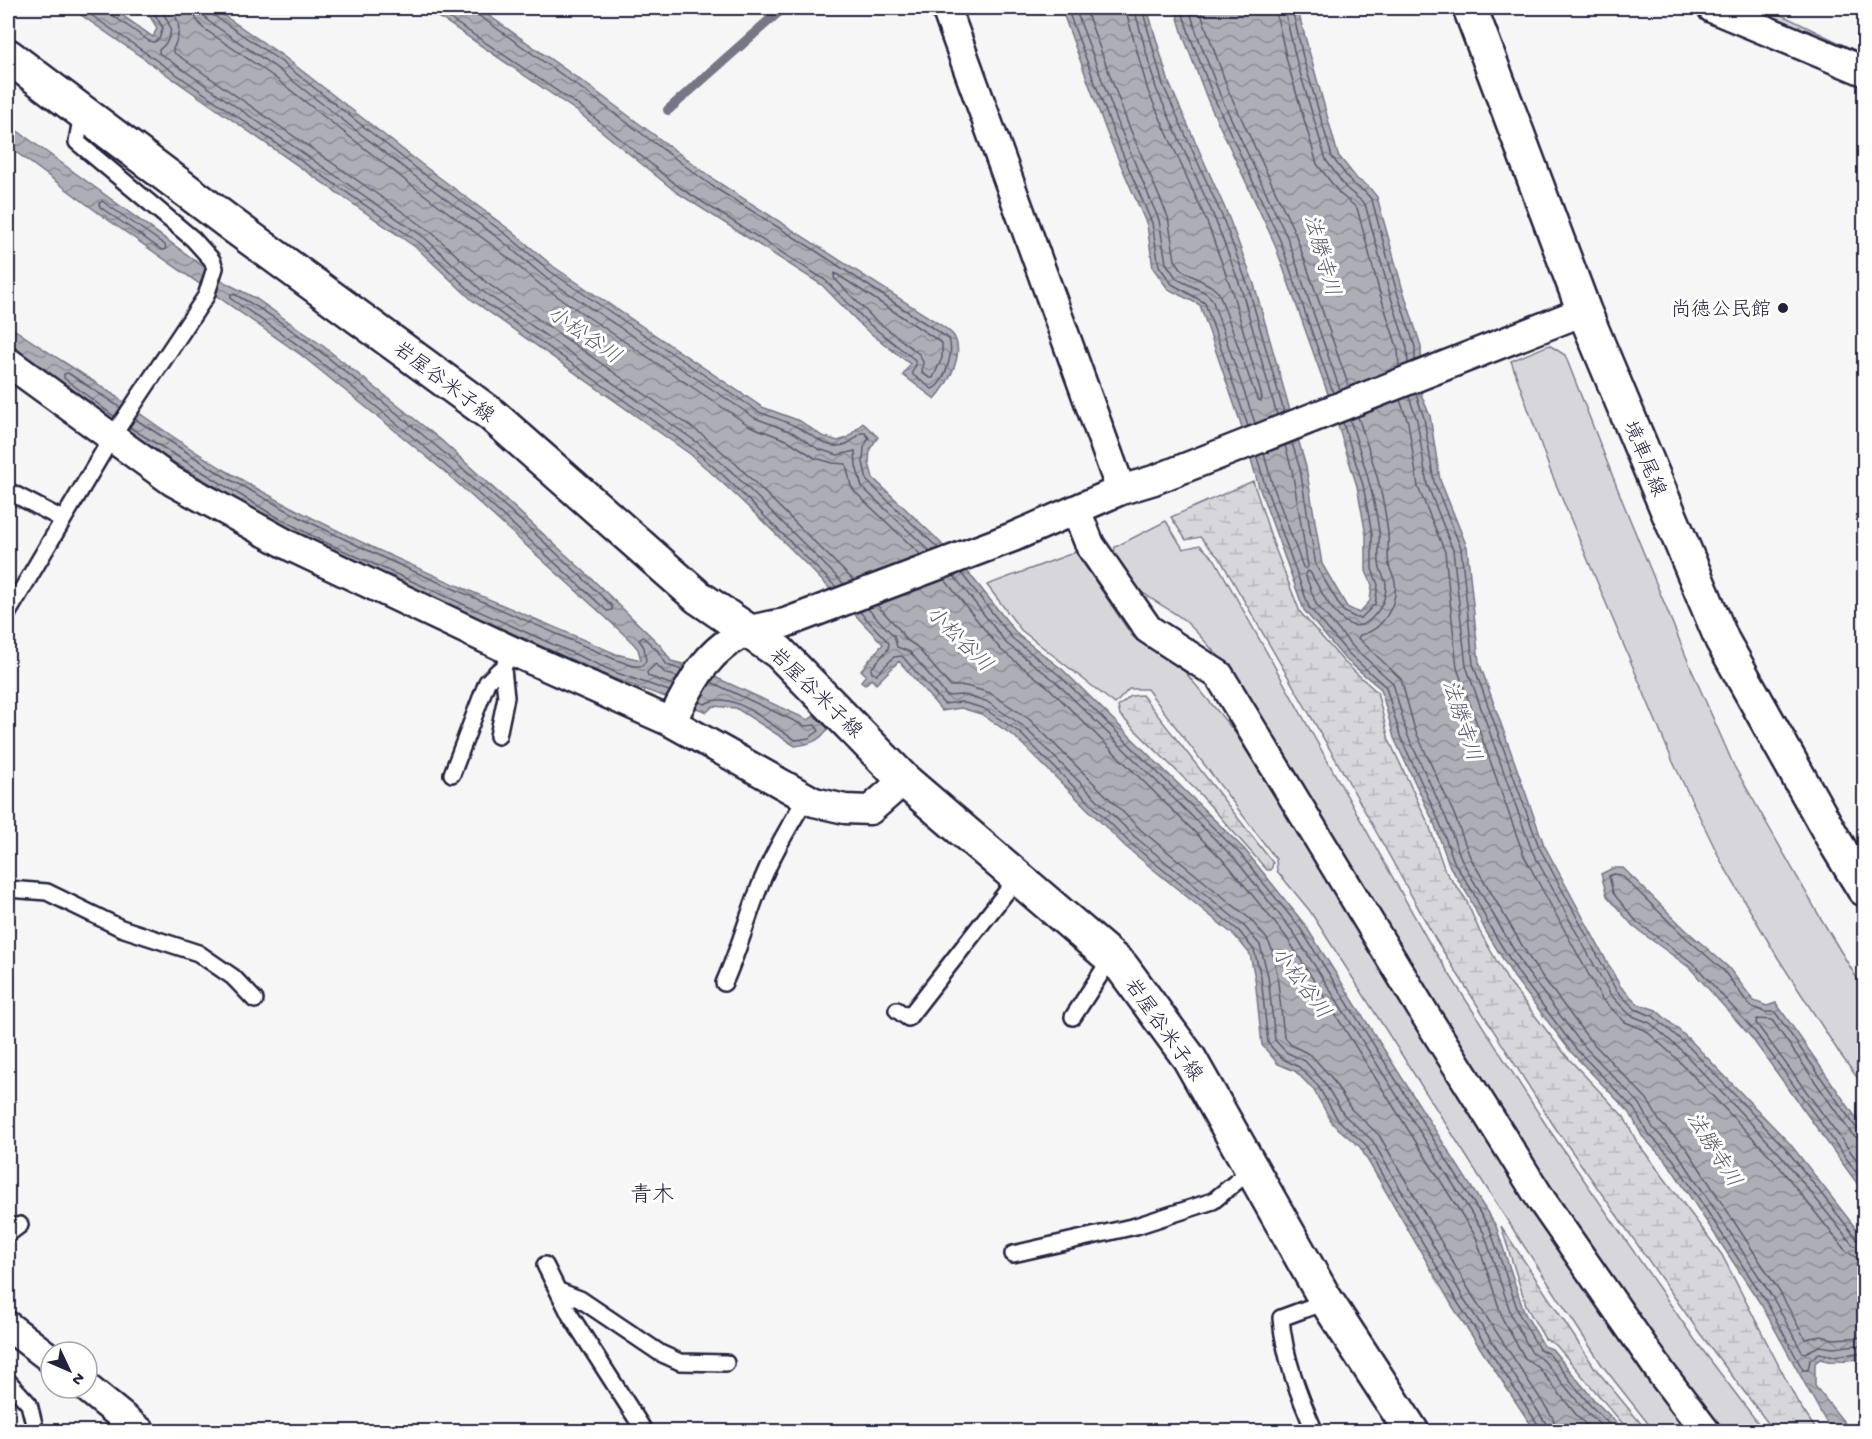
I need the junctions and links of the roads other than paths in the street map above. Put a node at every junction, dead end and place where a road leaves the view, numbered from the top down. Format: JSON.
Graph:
{"nodes":[{"id":1,"x":929,"y":8,"type":"edge"},
{"id":2,"x":946,"y":8,"type":"edge"},
{"id":3,"x":1470,"y":8,"type":"edge"},
{"id":4,"x":1712,"y":8,"type":"edge"},
{"id":5,"x":956,"y":37,"type":"junction"},
{"id":6,"x":8,"y":56,"type":"edge"},
{"id":7,"x":1864,"y":70,"type":"edge"},
{"id":8,"x":82,"y":113,"type":"junction"},
{"id":9,"x":1584,"y":311,"type":"junction"},
{"id":10,"x":8,"y":362,"type":"edge"},
{"id":11,"x":115,"y":434,"type":"junction"},
{"id":12,"x":1121,"y":490,"type":"junction"},
{"id":13,"x":8,"y":491,"type":"edge"},
{"id":14,"x":1076,"y":510,"type":"junction"},
{"id":15,"x":62,"y":519,"type":"junction"},
{"id":16,"x":8,"y":613,"type":"edge"},
{"id":17,"x":749,"y":631,"type":"junction"},
{"id":18,"x":507,"y":660,"type":"junction"},
{"id":19,"x":675,"y":715,"type":"junction"},
{"id":20,"x":498,"y":736,"type":"dead end"},
{"id":21,"x":452,"y":774,"type":"dead end"},
{"id":22,"x":904,"y":780,"type":"junction"},
{"id":23,"x":806,"y":798,"type":"junction"},
{"id":24,"x":1017,"y":877,"type":"junction"},
{"id":25,"x":8,"y":889,"type":"edge"},
{"id":26,"x":1864,"y":889,"type":"edge"},
{"id":27,"x":1111,"y":958,"type":"junction"},
{"id":28,"x":724,"y":983,"type":"dead end"},
{"id":29,"x":255,"y":1000,"type":"dead end"},
{"id":30,"x":897,"y":1010,"type":"dead end"},
{"id":31,"x":1072,"y":1017,"type":"dead end"},
{"id":32,"x":1252,"y":1169,"type":"junction"},
{"id":33,"x":1013,"y":1254,"type":"dead end"},
{"id":34,"x":545,"y":1265,"type":"dead end"},
{"id":35,"x":559,"y":1291,"type":"junction"},
{"id":36,"x":1327,"y":1301,"type":"junction"},
{"id":37,"x":8,"y":1326,"type":"edge"},
{"id":38,"x":39,"y":1350,"type":"edge"},
{"id":39,"x":726,"y":1364,"type":"dead end"},
{"id":40,"x":8,"y":1381,"type":"edge"},
{"id":41,"x":99,"y":1398,"type":"edge"},
{"id":42,"x":36,"y":1431,"type":"edge"},
{"id":43,"x":141,"y":1431,"type":"edge"},
{"id":44,"x":645,"y":1431,"type":"edge"},
{"id":45,"x":1315,"y":1431,"type":"edge"},
{"id":46,"x":1412,"y":1431,"type":"edge"},
{"id":47,"x":1706,"y":1431,"type":"edge"}],
"edges":[{"from":1,"to":5,"type":"street"},
{"from":2,"to":5,"type":"street"},
{"from":3,"to":9,"type":"main road","name":"境車尾線"},
{"from":4,"to":7,"type":"street"},
{"from":5,"to":12,"type":"street"},
{"from":6,"to":8,"type":"main road","name":"岩屋谷米子線"},
{"from":8,"to":11,"type":"lane"},
{"from":8,"to":17,"type":"main road","name":"岩屋谷米子線"},
{"from":9,"to":12,"type":"street"},
{"from":9,"to":26,"type":"main road","name":"境車尾線"},
{"from":10,"to":11,"type":"street"},
{"from":11,"to":15,"type":"lane"},
{"from":11,"to":18,"type":"street"},
{"from":12,"to":14,"type":"street"},
{"from":13,"to":15,"type":"lane"},
{"from":14,"to":17,"type":"street"},
{"from":14,"to":47,"type":"street"},
{"from":15,"to":16,"type":"lane"},
{"from":17,"to":19,"type":"street"},
{"from":17,"to":22,"type":"main road","name":"岩屋谷米子線"},
{"from":18,"to":19,"type":"street"},
{"from":18,"to":20,"type":"lane"},
{"from":18,"to":21,"type":"lane"},
{"from":19,"to":23,"type":"street"},
{"from":22,"to":23,"type":"street"},
{"from":22,"to":24,"type":"main road","name":"岩屋谷米子線"},
{"from":23,"to":28,"type":"lane"},
{"from":24,"to":27,"type":"main road","name":"岩屋谷米子線"},
{"from":24,"to":30,"type":"lane"},
{"from":25,"to":29,"type":"lane"},
{"from":27,"to":31,"type":"lane"},
{"from":27,"to":32,"type":"main road","name":"岩屋谷米子線"},
{"from":32,"to":33,"type":"lane"},
{"from":32,"to":36,"type":"main road","name":"岩屋谷米子線"},
{"from":34,"to":35,"type":"lane"},
{"from":35,"to":39,"type":"lane"},
{"from":35,"to":44,"type":"lane"},
{"from":36,"to":45,"type":"lane"},
{"from":36,"to":46,"type":"main road","name":"岩屋谷米子線"},
{"from":37,"to":38,"type":"street"},
{"from":40,"to":42,"type":"lane"},
{"from":41,"to":43,"type":"street"}]}
